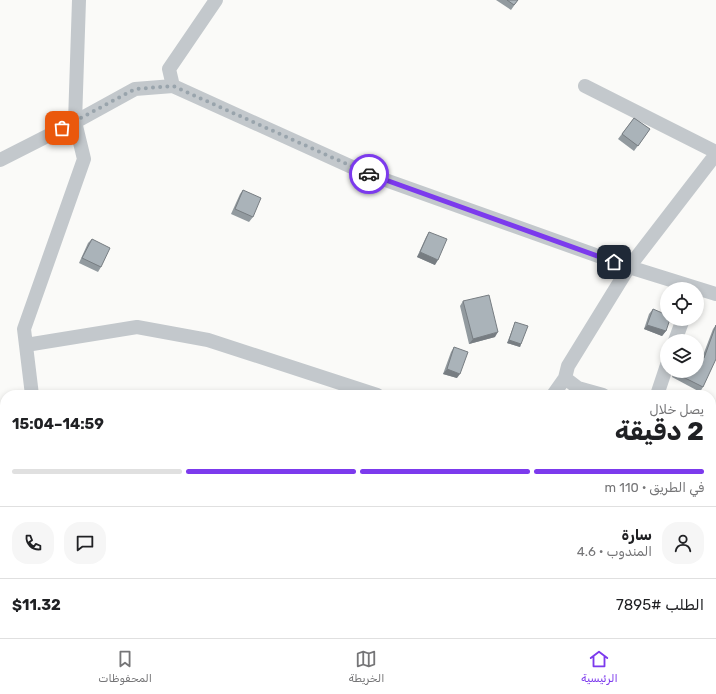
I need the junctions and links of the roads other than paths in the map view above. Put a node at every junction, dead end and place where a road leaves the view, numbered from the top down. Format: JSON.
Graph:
{"nodes":[{"id":1,"x":79,"y":0,"type":"edge"},
{"id":2,"x":216,"y":0,"type":"edge"},
{"id":3,"x":173,"y":86,"type":"junction"},
{"id":4,"x":585,"y":86,"type":"dead end"},
{"id":5,"x":75,"y":122,"type":"junction"},
{"id":6,"x":716,"y":153,"type":"edge"},
{"id":7,"x":0,"y":160,"type":"edge"},
{"id":8,"x":628,"y":267,"type":"junction"},
{"id":9,"x":674,"y":282,"type":"edge"},
{"id":10,"x":704,"y":291,"type":"edge"},
{"id":11,"x":716,"y":294,"type":"edge"},
{"id":12,"x":26,"y":345,"type":"junction"},
{"id":13,"x":564,"y":378,"type":"junction"},
{"id":14,"x":663,"y":378,"type":"edge"},
{"id":15,"x":31,"y":390,"type":"edge"},
{"id":16,"x":362,"y":390,"type":"edge"},
{"id":17,"x":556,"y":390,"type":"edge"},
{"id":18,"x":585,"y":390,"type":"edge"},
{"id":19,"x":659,"y":390,"type":"edge"}],
"edges":[{"from":1,"to":5,"type":"street"},
{"from":2,"to":3,"type":"street"},
{"from":3,"to":5,"type":"street"},
{"from":3,"to":8,"type":"street"},
{"from":4,"to":6,"type":"street"},
{"from":5,"to":7,"type":"street"},
{"from":5,"to":12,"type":"street"},
{"from":6,"to":8,"type":"street"},
{"from":8,"to":9,"type":"street"},
{"from":8,"to":13,"type":"street"},
{"from":10,"to":11,"type":"street"},
{"from":12,"to":15,"type":"street"},
{"from":12,"to":16,"type":"street"},
{"from":13,"to":17,"type":"street"},
{"from":13,"to":18,"type":"street"},
{"from":14,"to":19,"type":"street"}]}
